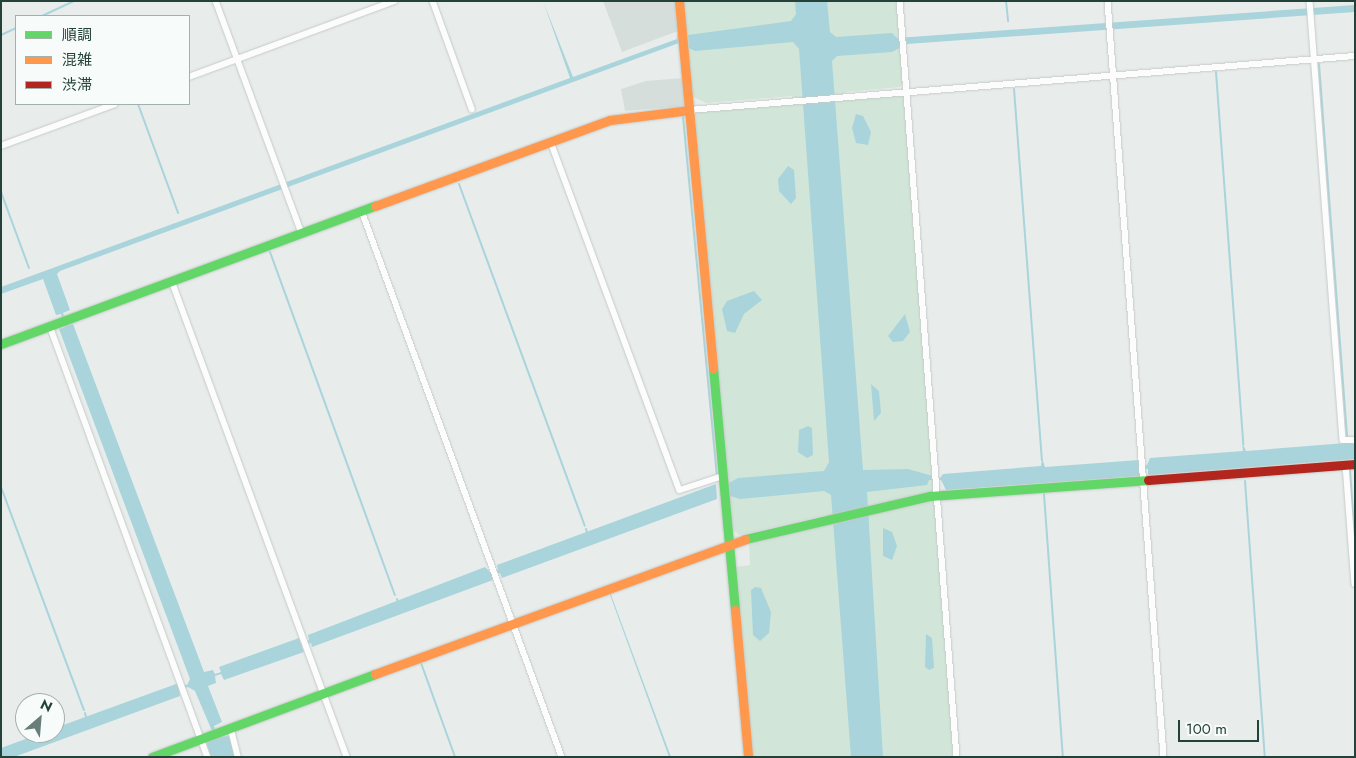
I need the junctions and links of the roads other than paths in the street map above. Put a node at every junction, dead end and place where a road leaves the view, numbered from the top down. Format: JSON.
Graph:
{"nodes":[{"id":1,"x":216,"y":1,"type":"edge"},
{"id":2,"x":394,"y":1,"type":"edge"},
{"id":3,"x":433,"y":1,"type":"edge"},
{"id":4,"x":680,"y":1,"type":"edge"},
{"id":5,"x":900,"y":1,"type":"edge"},
{"id":6,"x":1108,"y":1,"type":"edge"},
{"id":7,"x":1310,"y":3,"type":"edge"},
{"id":8,"x":1355,"y":56,"type":"edge"},
{"id":9,"x":237,"y":59,"type":"junction"},
{"id":10,"x":1315,"y":59,"type":"junction"},
{"id":11,"x":1114,"y":74,"type":"junction"},
{"id":12,"x":190,"y":77,"type":"edge"},
{"id":13,"x":906,"y":90,"type":"junction"},
{"id":14,"x":112,"y":105,"type":"edge"},
{"id":15,"x":472,"y":109,"type":"dead end"},
{"id":16,"x":689,"y":110,"type":"junction"},
{"id":17,"x":551,"y":142,"type":"junction"},
{"id":18,"x":1,"y":146,"type":"edge"},
{"id":19,"x":362,"y":211,"type":"junction"},
{"id":20,"x":302,"y":233,"type":"junction"},
{"id":21,"x":172,"y":281,"type":"junction"},
{"id":22,"x":50,"y":326,"type":"junction"},
{"id":23,"x":1,"y":344,"type":"edge"},
{"id":24,"x":1350,"y":440,"type":"edge"},
{"id":25,"x":1350,"y":465,"type":"edge"},
{"id":26,"x":723,"y":476,"type":"junction"},
{"id":27,"x":1144,"y":480,"type":"junction"},
{"id":28,"x":938,"y":495,"type":"junction"},
{"id":29,"x":729,"y":543,"type":"junction"},
{"id":30,"x":1355,"y":584,"type":"edge"},
{"id":31,"x":513,"y":624,"type":"junction"},
{"id":32,"x":324,"y":693,"type":"junction"},
{"id":33,"x":231,"y":728,"type":"junction"},
{"id":34,"x":201,"y":739,"type":"junction"},
{"id":35,"x":152,"y":757,"type":"edge"},
{"id":36,"x":208,"y":757,"type":"edge"},
{"id":37,"x":238,"y":757,"type":"edge"},
{"id":38,"x":347,"y":757,"type":"edge"},
{"id":39,"x":562,"y":757,"type":"edge"},
{"id":40,"x":748,"y":757,"type":"edge"},
{"id":41,"x":957,"y":757,"type":"edge"},
{"id":42,"x":1164,"y":757,"type":"edge"}],
"edges":[{"from":1,"to":9,"type":"street"},
{"from":2,"to":9,"type":"street"},
{"from":3,"to":15,"type":"street"},
{"from":4,"to":16,"type":"street"},
{"from":5,"to":13,"type":"street"},
{"from":6,"to":11,"type":"street"},
{"from":7,"to":10,"type":"street"},
{"from":8,"to":10,"type":"street"},
{"from":9,"to":12,"type":"street"},
{"from":9,"to":20,"type":"street"},
{"from":10,"to":11,"type":"street"},
{"from":10,"to":24,"type":"street"},
{"from":11,"to":13,"type":"street"},
{"from":11,"to":27,"type":"street"},
{"from":13,"to":16,"type":"street"},
{"from":13,"to":28,"type":"street"},
{"from":14,"to":18,"type":"street"},
{"from":16,"to":17,"type":"street"},
{"from":16,"to":26,"type":"street"},
{"from":17,"to":19,"type":"street"},
{"from":17,"to":26,"type":"street"},
{"from":19,"to":20,"type":"street"},
{"from":19,"to":31,"type":"street"},
{"from":20,"to":21,"type":"street"},
{"from":21,"to":22,"type":"street"},
{"from":21,"to":32,"type":"street"},
{"from":22,"to":23,"type":"street"},
{"from":22,"to":34,"type":"street"},
{"from":25,"to":27,"type":"street"},
{"from":25,"to":30,"type":"street"},
{"from":26,"to":29,"type":"street"},
{"from":27,"to":28,"type":"street"},
{"from":27,"to":42,"type":"street"},
{"from":28,"to":29,"type":"street"},
{"from":28,"to":41,"type":"street"},
{"from":29,"to":31,"type":"street"},
{"from":29,"to":40,"type":"street"},
{"from":31,"to":32,"type":"street"},
{"from":31,"to":39,"type":"street"},
{"from":32,"to":33,"type":"street"},
{"from":32,"to":38,"type":"street"},
{"from":33,"to":34,"type":"street"},
{"from":33,"to":37,"type":"street"},
{"from":34,"to":35,"type":"street"},
{"from":34,"to":36,"type":"street"}]}
